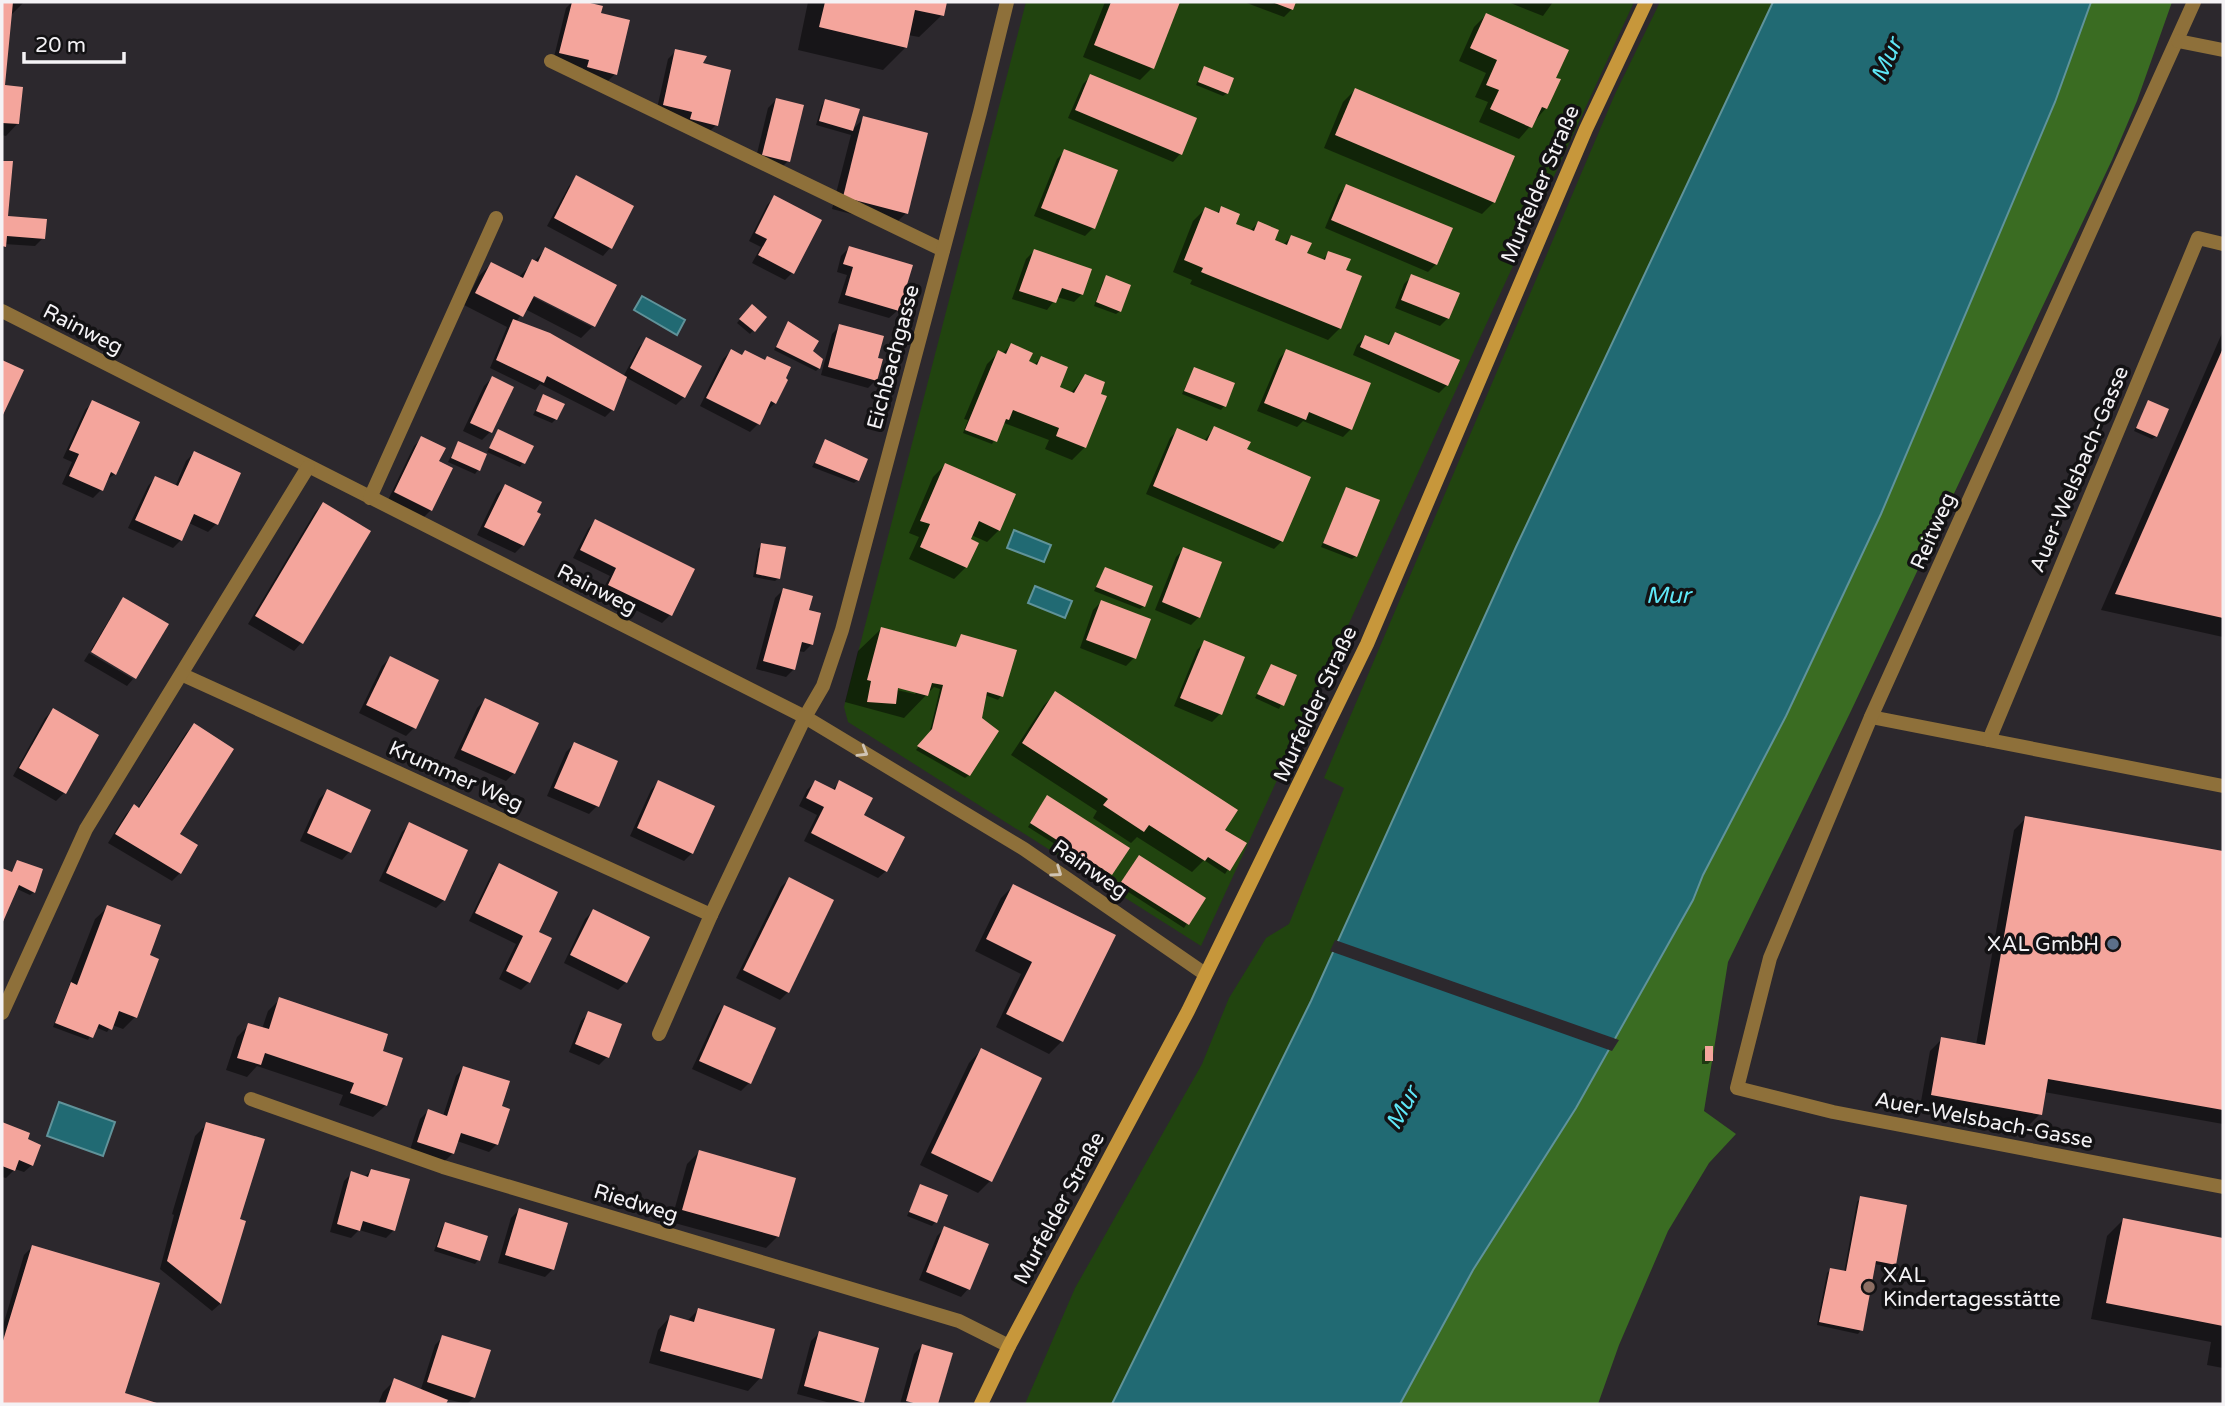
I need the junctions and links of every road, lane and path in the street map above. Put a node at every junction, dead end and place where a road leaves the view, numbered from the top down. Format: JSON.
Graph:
{"nodes":[{"id":1,"x":1007,"y":2,"type":"edge"},
{"id":2,"x":1646,"y":2,"type":"edge"},
{"id":3,"x":2194,"y":2,"type":"edge"},
{"id":4,"x":2178,"y":41,"type":"junction"},
{"id":5,"x":2223,"y":50,"type":"edge"},
{"id":6,"x":551,"y":61,"type":"dead end"},
{"id":7,"x":496,"y":218,"type":"dead end"},
{"id":8,"x":2223,"y":244,"type":"edge"},
{"id":9,"x":943,"y":250,"type":"junction"},
{"id":10,"x":2,"y":312,"type":"edge"},
{"id":11,"x":309,"y":467,"type":"junction"},
{"id":12,"x":370,"y":498,"type":"junction"},
{"id":13,"x":183,"y":675,"type":"junction"},
{"id":14,"x":805,"y":717,"type":"junction"},
{"id":15,"x":1871,"y":718,"type":"junction"},
{"id":16,"x":1989,"y":740,"type":"junction"},
{"id":17,"x":2223,"y":786,"type":"edge"},
{"id":18,"x":711,"y":915,"type":"junction"},
{"id":19,"x":1205,"y":974,"type":"junction"},
{"id":20,"x":2,"y":1013,"type":"edge"},
{"id":21,"x":659,"y":1034,"type":"dead end"},
{"id":22,"x":1737,"y":1088,"type":"joint"},
{"id":23,"x":251,"y":1099,"type":"dead end"},
{"id":24,"x":2223,"y":1187,"type":"edge"},
{"id":25,"x":1009,"y":1346,"type":"junction"},
{"id":26,"x":981,"y":1404,"type":"edge"}],
"edges":[{"from":1,"to":9,"type":"street","name":"Eichbachgasse"},
{"from":2,"to":19,"type":"street","name":"Murfelder Straße"},
{"from":3,"to":4,"type":"street","name":"Reitweg"},
{"from":4,"to":5,"type":"street"},
{"from":4,"to":15,"type":"street","name":"Reitweg"},
{"from":6,"to":9,"type":"street"},
{"from":7,"to":12,"type":"street"},
{"from":8,"to":16,"type":"street","name":"Auer-Welsbach-Gasse"},
{"from":9,"to":14,"type":"street","name":"Eichbachgasse"},
{"from":10,"to":11,"type":"street","name":"Rainweg"},
{"from":11,"to":12,"type":"street","name":"Rainweg"},
{"from":11,"to":13,"type":"street"},
{"from":12,"to":14,"type":"street","name":"Rainweg"},
{"from":13,"to":18,"type":"street","name":"Krummer Weg"},
{"from":13,"to":20,"type":"street"},
{"from":14,"to":18,"type":"street"},
{"from":14,"to":19,"type":"street","name":"Rainweg","one_way":true},
{"from":15,"to":16,"type":"street"},
{"from":15,"to":22,"type":"street","name":"Reitweg"},
{"from":16,"to":17,"type":"street"},
{"from":18,"to":21,"type":"street"},
{"from":19,"to":25,"type":"street","name":"Murfelder Straße"},
{"from":22,"to":24,"type":"street","name":"Auer-Welsbach-Gasse"},
{"from":23,"to":25,"type":"street","name":"Riedweg"},
{"from":25,"to":26,"type":"street","name":"Murfelder Straße"}]}
